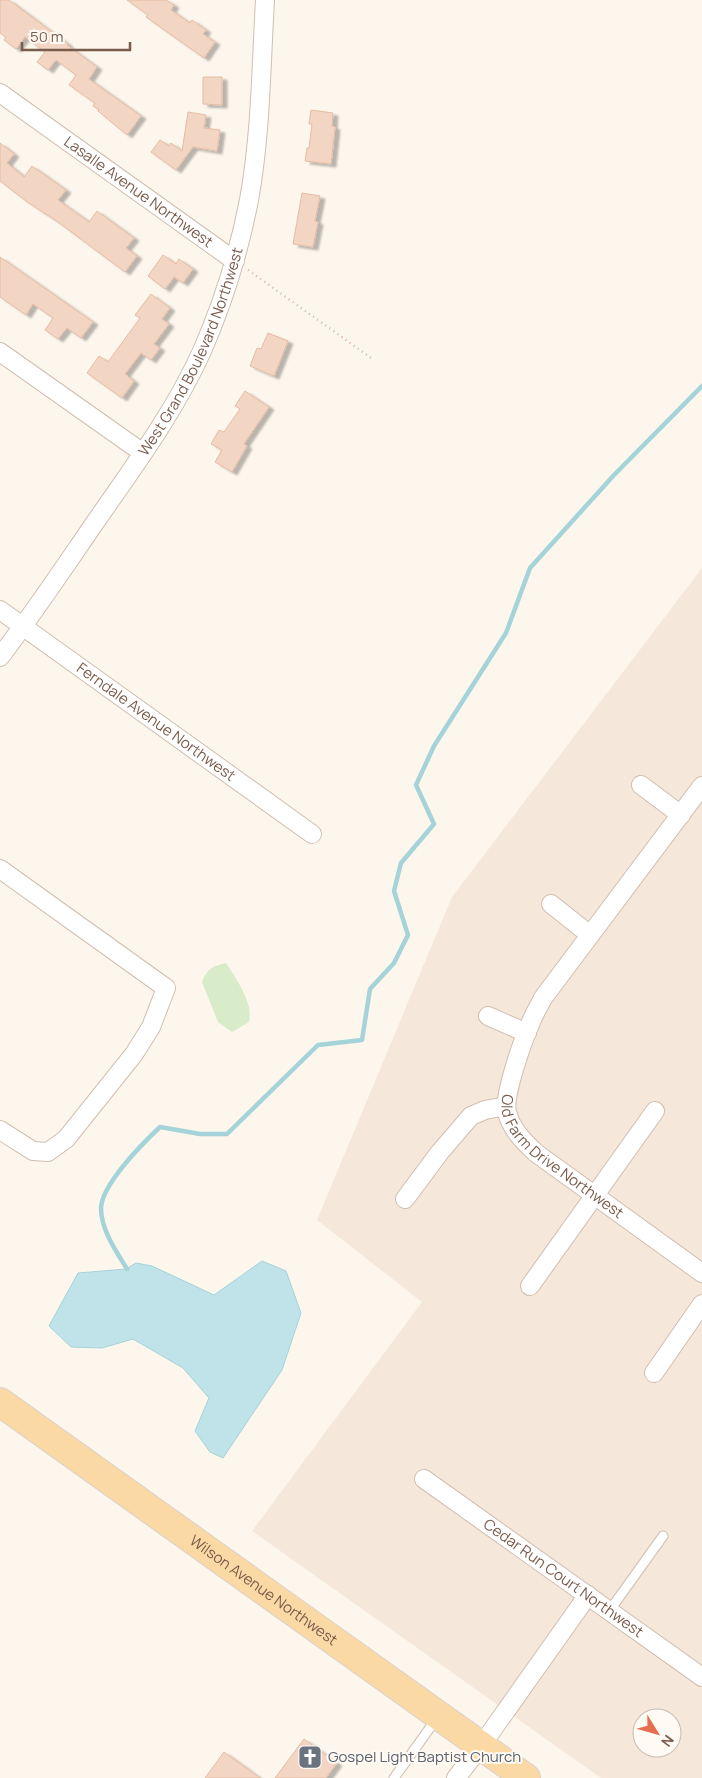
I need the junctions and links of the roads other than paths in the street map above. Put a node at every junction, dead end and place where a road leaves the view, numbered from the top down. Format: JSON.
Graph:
{"nodes":[{"id":1,"x":260,"y":3,"type":"edge"},
{"id":2,"x":0,"y":93,"type":"edge"},
{"id":3,"x":235,"y":261,"type":"junction"},
{"id":4,"x":0,"y":352,"type":"edge"},
{"id":5,"x":143,"y":453,"type":"junction"},
{"id":6,"x":0,"y":610,"type":"edge"},
{"id":7,"x":23,"y":627,"type":"junction"},
{"id":8,"x":0,"y":657,"type":"edge"},
{"id":9,"x":641,"y":785,"type":"dead end"},
{"id":10,"x":702,"y":786,"type":"edge"},
{"id":11,"x":681,"y":814,"type":"junction"},
{"id":12,"x":312,"y":834,"type":"dead end"},
{"id":13,"x":0,"y":869,"type":"edge"},
{"id":14,"x":551,"y":904,"type":"dead end"},
{"id":15,"x":590,"y":934,"type":"junction"},
{"id":16,"x":488,"y":1016,"type":"dead end"},
{"id":17,"x":527,"y":1033,"type":"junction"},
{"id":18,"x":506,"y":1106,"type":"junction"},
{"id":19,"x":655,"y":1111,"type":"dead end"},
{"id":20,"x":0,"y":1130,"type":"edge"},
{"id":21,"x":595,"y":1196,"type":"junction"},
{"id":22,"x":405,"y":1199,"type":"dead end"},
{"id":23,"x":702,"y":1273,"type":"edge"},
{"id":24,"x":530,"y":1286,"type":"dead end"},
{"id":25,"x":702,"y":1304,"type":"edge"},
{"id":26,"x":654,"y":1373,"type":"dead end"},
{"id":27,"x":0,"y":1402,"type":"edge"},
{"id":28,"x":424,"y":1479,"type":"dead end"},
{"id":29,"x":663,"y":1536,"type":"dead end"},
{"id":30,"x":588,"y":1595,"type":"junction"},
{"id":31,"x":610,"y":1610,"type":"junction"},
{"id":32,"x":702,"y":1677,"type":"edge"},
{"id":33,"x":438,"y":1716,"type":"junction"},
{"id":34,"x":482,"y":1746,"type":"junction"},
{"id":35,"x":394,"y":1778,"type":"edge"},
{"id":36,"x":456,"y":1778,"type":"edge"},
{"id":37,"x":526,"y":1778,"type":"edge"}],
"edges":[{"from":1,"to":3,"type":"street","name":"West Grand Boulevard Northwest"},
{"from":2,"to":3,"type":"street","name":"Lasalle Avenue Northwest"},
{"from":3,"to":5,"type":"street","name":"West Grand Boulevard Northwest"},
{"from":4,"to":5,"type":"street"},
{"from":5,"to":7,"type":"street","name":"West Grand Boulevard Northwest"},
{"from":6,"to":7,"type":"street","name":"Ferndale Avenue Northwest"},
{"from":7,"to":8,"type":"street","name":"West Grand Boulevard Northwest"},
{"from":7,"to":12,"type":"street","name":"Ferndale Avenue Northwest"},
{"from":9,"to":11,"type":"street"},
{"from":10,"to":11,"type":"street","name":"Old Farm Drive Northwest"},
{"from":11,"to":15,"type":"street","name":"Old Farm Drive Northwest"},
{"from":13,"to":20,"type":"street"},
{"from":14,"to":15,"type":"street"},
{"from":15,"to":17,"type":"street","name":"Old Farm Drive Northwest"},
{"from":16,"to":17,"type":"street"},
{"from":17,"to":18,"type":"street","name":"Old Farm Drive Northwest"},
{"from":18,"to":21,"type":"street","name":"Old Farm Drive Northwest"},
{"from":18,"to":22,"type":"street"},
{"from":19,"to":21,"type":"street"},
{"from":21,"to":23,"type":"street","name":"Old Farm Drive Northwest"},
{"from":21,"to":24,"type":"street"},
{"from":25,"to":26,"type":"street"},
{"from":27,"to":33,"type":"main road","name":"Wilson Avenue Northwest"},
{"from":28,"to":30,"type":"street","name":"Cedar Run Court Northwest"},
{"from":29,"to":31,"type":"lane"},
{"from":30,"to":31,"type":"street","name":"Cedar Run Court Northwest"},
{"from":30,"to":34,"type":"street"},
{"from":31,"to":32,"type":"street","name":"Cedar Run Court Northwest"},
{"from":33,"to":34,"type":"main road","name":"Wilson Avenue Northwest"},
{"from":33,"to":35,"type":"lane"},
{"from":34,"to":36,"type":"street"},
{"from":34,"to":37,"type":"main road","name":"Wilson Avenue Northwest"}]}
